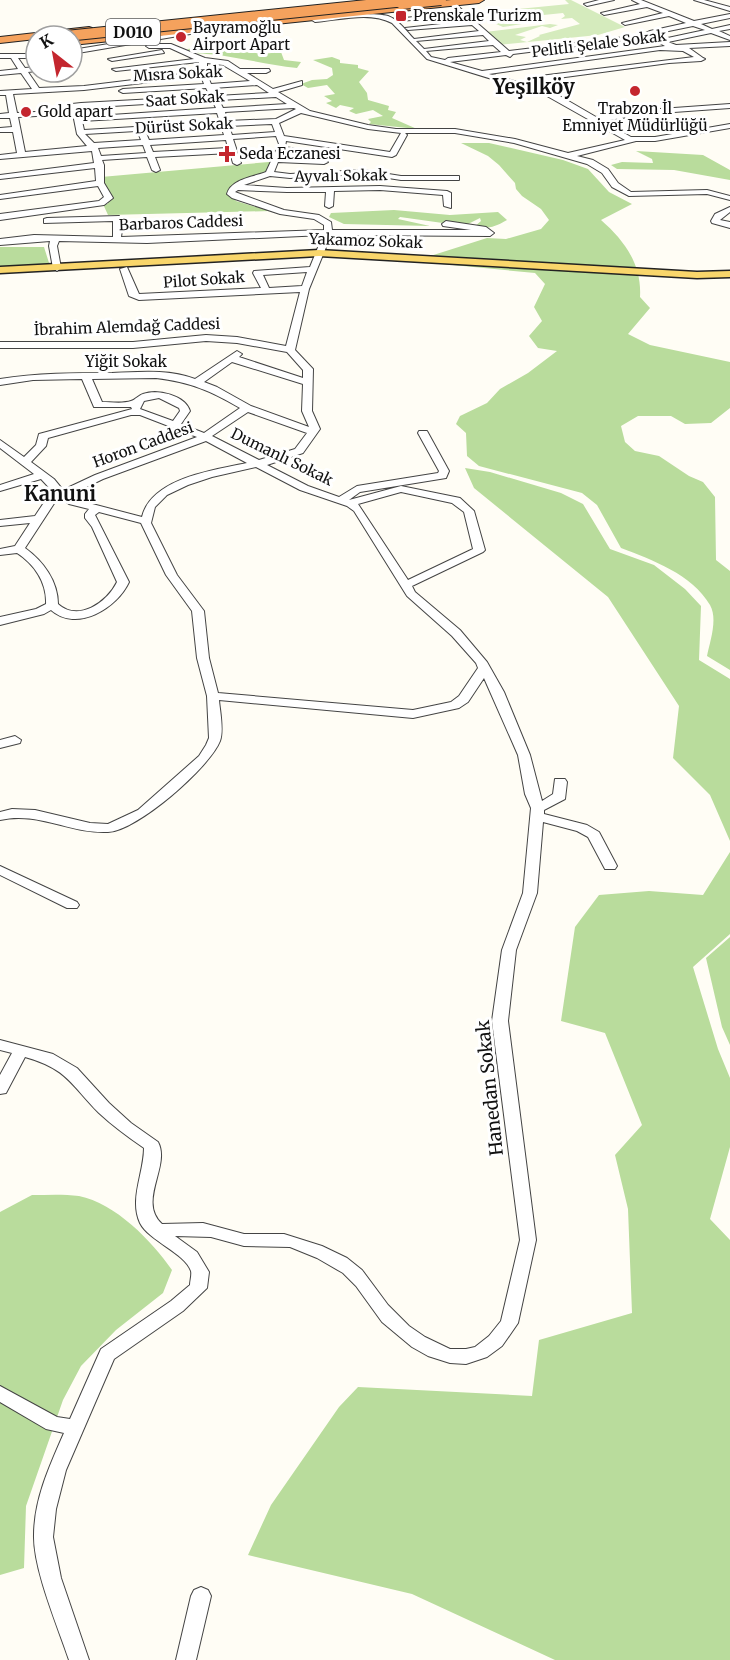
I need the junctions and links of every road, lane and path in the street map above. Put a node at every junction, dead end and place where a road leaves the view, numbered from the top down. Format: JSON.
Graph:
{"nodes":[{"id":1,"x":381,"y":0,"type":"edge"},
{"id":2,"x":415,"y":0,"type":"edge"},
{"id":3,"x":441,"y":0,"type":"edge"},
{"id":4,"x":479,"y":0,"type":"edge"},
{"id":5,"x":611,"y":0,"type":"edge"},
{"id":6,"x":635,"y":0,"type":"edge"},
{"id":7,"x":697,"y":0,"type":"edge"},
{"id":8,"x":724,"y":0,"type":"edge"},
{"id":9,"x":730,"y":2,"type":"edge"},
{"id":10,"x":452,"y":3,"type":"junction"},
{"id":11,"x":339,"y":4,"type":"junction"},
{"id":12,"x":587,"y":4,"type":"dead end"},
{"id":13,"x":648,"y":5,"type":"junction"},
{"id":14,"x":309,"y":7,"type":"junction"},
{"id":15,"x":730,"y":9,"type":"edge"},
{"id":16,"x":358,"y":10,"type":"junction"},
{"id":17,"x":370,"y":13,"type":"junction"},
{"id":18,"x":604,"y":13,"type":"dead end"},
{"id":19,"x":327,"y":14,"type":"junction"},
{"id":20,"x":398,"y":14,"type":"junction"},
{"id":21,"x":464,"y":14,"type":"junction"},
{"id":22,"x":670,"y":14,"type":"junction"},
{"id":23,"x":730,"y":16,"type":"edge"},
{"id":24,"x":474,"y":23,"type":"junction"},
{"id":25,"x":625,"y":23,"type":"dead end"},
{"id":26,"x":694,"y":24,"type":"junction"},
{"id":27,"x":730,"y":27,"type":"edge"},
{"id":28,"x":408,"y":28,"type":"junction"},
{"id":29,"x":712,"y":31,"type":"junction"},
{"id":30,"x":484,"y":33,"type":"junction"},
{"id":31,"x":84,"y":34,"type":"edge"},
{"id":32,"x":649,"y":34,"type":"junction"},
{"id":33,"x":607,"y":35,"type":"dead end"},
{"id":34,"x":84,"y":39,"type":"edge"},
{"id":35,"x":417,"y":39,"type":"junction"},
{"id":36,"x":560,"y":39,"type":"dead end"},
{"id":37,"x":729,"y":39,"type":"edge"},
{"id":38,"x":615,"y":40,"type":"junction"},
{"id":39,"x":662,"y":41,"type":"junction"},
{"id":40,"x":532,"y":42,"type":"dead end"},
{"id":41,"x":128,"y":43,"type":"junction"},
{"id":42,"x":494,"y":43,"type":"junction"},
{"id":43,"x":24,"y":44,"type":"edge"},
{"id":44,"x":0,"y":45,"type":"edge"},
{"id":45,"x":569,"y":46,"type":"junction"},
{"id":46,"x":100,"y":48,"type":"junction"},
{"id":47,"x":678,"y":48,"type":"junction"},
{"id":48,"x":427,"y":49,"type":"junction"},
{"id":49,"x":541,"y":49,"type":"junction"},
{"id":50,"x":84,"y":50,"type":"edge"},
{"id":51,"x":182,"y":50,"type":"junction"},
{"id":52,"x":507,"y":52,"type":"junction"},
{"id":53,"x":0,"y":56,"type":"edge"},
{"id":54,"x":14,"y":57,"type":"junction"},
{"id":55,"x":24,"y":57,"type":"edge"},
{"id":56,"x":112,"y":59,"type":"junction"},
{"id":57,"x":701,"y":59,"type":"junction"},
{"id":58,"x":202,"y":60,"type":"junction"},
{"id":59,"x":448,"y":60,"type":"junction"},
{"id":60,"x":526,"y":66,"type":"junction"},
{"id":61,"x":116,"y":69,"type":"junction"},
{"id":62,"x":23,"y":71,"type":"junction"},
{"id":63,"x":240,"y":71,"type":"junction"},
{"id":64,"x":266,"y":71,"type":"dead end"},
{"id":65,"x":485,"y":72,"type":"junction"},
{"id":66,"x":0,"y":73,"type":"edge"},
{"id":67,"x":203,"y":74,"type":"junction"},
{"id":68,"x":543,"y":78,"type":"junction"},
{"id":69,"x":259,"y":83,"type":"junction"},
{"id":70,"x":299,"y":83,"type":"dead end"},
{"id":71,"x":551,"y":84,"type":"junction"},
{"id":72,"x":208,"y":86,"type":"junction"},
{"id":73,"x":128,"y":87,"type":"junction"},
{"id":74,"x":531,"y":87,"type":"junction"},
{"id":75,"x":37,"y":91,"type":"junction"},
{"id":76,"x":4,"y":93,"type":"edge"},
{"id":77,"x":98,"y":93,"type":"dead end"},
{"id":78,"x":273,"y":94,"type":"junction"},
{"id":79,"x":214,"y":98,"type":"junction"},
{"id":80,"x":133,"y":102,"type":"junction"},
{"id":81,"x":730,"y":106,"type":"edge"},
{"id":82,"x":297,"y":108,"type":"junction"},
{"id":83,"x":219,"y":110,"type":"junction"},
{"id":84,"x":0,"y":116,"type":"edge"},
{"id":85,"x":15,"y":116,"type":"junction"},
{"id":86,"x":77,"y":116,"type":"junction"},
{"id":87,"x":137,"y":116,"type":"junction"},
{"id":88,"x":596,"y":119,"type":"junction"},
{"id":89,"x":276,"y":121,"type":"junction"},
{"id":90,"x":224,"y":124,"type":"junction"},
{"id":91,"x":730,"y":126,"type":"edge"},
{"id":92,"x":141,"y":128,"type":"junction"},
{"id":93,"x":17,"y":129,"type":"junction"},
{"id":94,"x":0,"y":130,"type":"edge"},
{"id":95,"x":81,"y":132,"type":"junction"},
{"id":96,"x":402,"y":135,"type":"dead end"},
{"id":97,"x":279,"y":136,"type":"junction"},
{"id":98,"x":228,"y":137,"type":"junction"},
{"id":99,"x":629,"y":139,"type":"junction"},
{"id":100,"x":146,"y":142,"type":"junction"},
{"id":101,"x":92,"y":147,"type":"junction"},
{"id":102,"x":280,"y":149,"type":"junction"},
{"id":103,"x":233,"y":150,"type":"junction"},
{"id":104,"x":150,"y":155,"type":"junction"},
{"id":105,"x":570,"y":155,"type":"junction"},
{"id":106,"x":22,"y":156,"type":"junction"},
{"id":107,"x":0,"y":157,"type":"edge"},
{"id":108,"x":276,"y":160,"type":"junction"},
{"id":109,"x":99,"y":162,"type":"junction"},
{"id":110,"x":237,"y":163,"type":"dead end"},
{"id":111,"x":156,"y":170,"type":"dead end"},
{"id":112,"x":269,"y":174,"type":"junction"},
{"id":113,"x":0,"y":177,"type":"edge"},
{"id":114,"x":456,"y":178,"type":"dead end"},
{"id":115,"x":100,"y":183,"type":"junction"},
{"id":116,"x":236,"y":187,"type":"junction"},
{"id":117,"x":330,"y":190,"type":"junction"},
{"id":118,"x":36,"y":192,"type":"junction"},
{"id":119,"x":0,"y":197,"type":"edge"},
{"id":120,"x":730,"y":198,"type":"edge"},
{"id":121,"x":329,"y":206,"type":"dead end"},
{"id":122,"x":448,"y":206,"type":"dead end"},
{"id":123,"x":730,"y":209,"type":"edge"},
{"id":124,"x":41,"y":210,"type":"junction"},
{"id":125,"x":0,"y":218,"type":"edge"},
{"id":126,"x":47,"y":221,"type":"dead end"},
{"id":127,"x":446,"y":224,"type":"dead end"},
{"id":128,"x":730,"y":225,"type":"edge"},
{"id":129,"x":328,"y":232,"type":"junction"},
{"id":130,"x":55,"y":238,"type":"junction"},
{"id":131,"x":117,"y":238,"type":"junction"},
{"id":132,"x":0,"y":242,"type":"edge"},
{"id":133,"x":316,"y":260,"type":"junction"},
{"id":134,"x":57,"y":268,"type":"junction"},
{"id":135,"x":124,"y":269,"type":"junction"},
{"id":136,"x":0,"y":270,"type":"edge"},
{"id":137,"x":730,"y":274,"type":"edge"},
{"id":138,"x":0,"y":275,"type":"edge"},
{"id":139,"x":730,"y":280,"type":"edge"},
{"id":140,"x":305,"y":289,"type":"junction"},
{"id":141,"x":266,"y":290,"type":"junction"},
{"id":142,"x":257,"y":343,"type":"junction"},
{"id":143,"x":0,"y":345,"type":"edge"},
{"id":144,"x":290,"y":350,"type":"junction"},
{"id":145,"x":231,"y":358,"type":"junction"},
{"id":146,"x":86,"y":376,"type":"junction"},
{"id":147,"x":0,"y":382,"type":"edge"},
{"id":148,"x":197,"y":382,"type":"junction"},
{"id":149,"x":309,"y":383,"type":"junction"},
{"id":150,"x":136,"y":408,"type":"junction"},
{"id":151,"x":247,"y":408,"type":"junction"},
{"id":152,"x":174,"y":426,"type":"junction"},
{"id":153,"x":313,"y":432,"type":"junction"},
{"id":154,"x":423,"y":432,"type":"dead end"},
{"id":155,"x":206,"y":437,"type":"junction"},
{"id":156,"x":0,"y":443,"type":"edge"},
{"id":157,"x":25,"y":462,"type":"junction"},
{"id":158,"x":254,"y":463,"type":"junction"},
{"id":159,"x":42,"y":475,"type":"junction"},
{"id":160,"x":0,"y":488,"type":"edge"},
{"id":161,"x":60,"y":494,"type":"junction"},
{"id":162,"x":345,"y":502,"type":"junction"},
{"id":163,"x":96,"y":509,"type":"junction"},
{"id":164,"x":38,"y":519,"type":"junction"},
{"id":165,"x":146,"y":521,"type":"junction"},
{"id":166,"x":0,"y":523,"type":"edge"},
{"id":167,"x":20,"y":549,"type":"junction"},
{"id":168,"x":0,"y":552,"type":"edge"},
{"id":169,"x":406,"y":585,"type":"junction"},
{"id":170,"x":52,"y":605,"type":"junction"},
{"id":171,"x":0,"y":621,"type":"edge"},
{"id":172,"x":484,"y":668,"type":"junction"},
{"id":173,"x":213,"y":696,"type":"junction"},
{"id":174,"x":15,"y":740,"type":"dead end"},
{"id":175,"x":0,"y":744,"type":"edge"},
{"id":176,"x":560,"y":782,"type":"dead end"},
{"id":177,"x":538,"y":812,"type":"junction"},
{"id":178,"x":0,"y":816,"type":"edge"},
{"id":179,"x":610,"y":866,"type":"dead end"},
{"id":180,"x":0,"y":870,"type":"edge"},
{"id":181,"x":72,"y":905,"type":"dead end"},
{"id":182,"x":0,"y":1045,"type":"edge"},
{"id":183,"x":21,"y":1051,"type":"junction"},
{"id":184,"x":0,"y":1089,"type":"edge"},
{"id":185,"x":159,"y":1231,"type":"junction"},
{"id":186,"x":0,"y":1393,"type":"edge"},
{"id":187,"x":75,"y":1427,"type":"junction"},
{"id":188,"x":201,"y":1596,"type":"dead end"},
{"id":189,"x":79,"y":1660,"type":"edge"},
{"id":190,"x":186,"y":1660,"type":"edge"}],
"edges":[{"from":1,"to":11,"type":"highway"},
{"from":2,"to":19,"type":"highway","number":"D010","bridge":true},
{"from":3,"to":19,"type":"highway","number":"D010","bridge":true},
{"from":4,"to":10,"type":"highway"},
{"from":5,"to":12,"type":"street"},
{"from":6,"to":13,"type":"street"},
{"from":7,"to":15,"type":"street"},
{"from":8,"to":9,"type":"street"},
{"from":10,"to":20,"type":"highway"},
{"from":10,"to":21,"type":"street"},
{"from":11,"to":14,"type":"highway"},
{"from":11,"to":16,"type":"street"},
{"from":13,"to":18,"type":"street"},
{"from":13,"to":22,"type":"street"},
{"from":14,"to":19,"type":"street"},
{"from":14,"to":44,"type":"highway"},
{"from":16,"to":17,"type":"highway"},
{"from":16,"to":19,"type":"highway"},
{"from":17,"to":19,"type":"street"},
{"from":17,"to":20,"type":"highway"},
{"from":17,"to":74,"type":"street"},
{"from":19,"to":31,"type":"highway","number":"D010","bridge":true},
{"from":19,"to":34,"type":"highway"},
{"from":19,"to":41,"type":"street"},
{"from":20,"to":21,"type":"street"},
{"from":20,"to":28,"type":"street"},
{"from":21,"to":24,"type":"street"},
{"from":22,"to":25,"type":"street"},
{"from":22,"to":26,"type":"street"},
{"from":23,"to":26,"type":"street"},
{"from":24,"to":28,"type":"street"},
{"from":24,"to":30,"type":"street"},
{"from":26,"to":29,"type":"street"},
{"from":26,"to":32,"type":"street"},
{"from":27,"to":29,"type":"street"},
{"from":28,"to":35,"type":"street"},
{"from":29,"to":37,"type":"street"},
{"from":29,"to":39,"type":"street"},
{"from":30,"to":35,"type":"street"},
{"from":30,"to":42,"type":"street"},
{"from":32,"to":38,"type":"street"},
{"from":32,"to":39,"type":"street"},
{"from":33,"to":38,"type":"street"},
{"from":35,"to":48,"type":"street"},
{"from":36,"to":45,"type":"street"},
{"from":37,"to":47,"type":"street","name":"Pelitli Şelale Sokak"},
{"from":38,"to":45,"type":"street"},
{"from":39,"to":47,"type":"street"},
{"from":40,"to":49,"type":"street"},
{"from":41,"to":46,"type":"street"},
{"from":41,"to":51,"type":"street"},
{"from":42,"to":48,"type":"street"},
{"from":42,"to":52,"type":"street"},
{"from":43,"to":44,"type":"highway"},
{"from":45,"to":49,"type":"street"},
{"from":46,"to":50,"type":"street"},
{"from":46,"to":56,"type":"street"},
{"from":47,"to":57,"type":"street"},
{"from":47,"to":60,"type":"street","name":"Pelitli Şelale Sokak"},
{"from":48,"to":59,"type":"street"},
{"from":49,"to":52,"type":"street"},
{"from":51,"to":56,"type":"street"},
{"from":51,"to":58,"type":"street"},
{"from":52,"to":59,"type":"street"},
{"from":52,"to":60,"type":"street"},
{"from":53,"to":54,"type":"street"},
{"from":54,"to":55,"type":"street"},
{"from":54,"to":62,"type":"street"},
{"from":56,"to":61,"type":"street"},
{"from":57,"to":68,"type":"street"},
{"from":57,"to":71,"type":"street"},
{"from":58,"to":61,"type":"street"},
{"from":58,"to":63,"type":"street"},
{"from":58,"to":67,"type":"street"},
{"from":59,"to":65,"type":"street"},
{"from":60,"to":65,"type":"street","name":"Pelitli Şelale Sokak"},
{"from":60,"to":68,"type":"street"},
{"from":61,"to":73,"type":"street"},
{"from":62,"to":66,"type":"street"},
{"from":62,"to":75,"type":"street"},
{"from":63,"to":64,"type":"street"},
{"from":63,"to":69,"type":"street"},
{"from":65,"to":74,"type":"street"},
{"from":67,"to":72,"type":"street"},
{"from":67,"to":73,"type":"street"},
{"from":68,"to":71,"type":"street"},
{"from":69,"to":72,"type":"street","name":"Mısra Sokak"},
{"from":69,"to":78,"type":"street"},
{"from":70,"to":78,"type":"street"},
{"from":71,"to":74,"type":"street"},
{"from":72,"to":73,"type":"street","name":"Mısra Sokak"},
{"from":72,"to":79,"type":"street"},
{"from":73,"to":75,"type":"street"},
{"from":73,"to":77,"type":"street","name":"Mısra Sokak"},
{"from":73,"to":80,"type":"street"},
{"from":74,"to":88,"type":"street"},
{"from":75,"to":76,"type":"street"},
{"from":76,"to":85,"type":"street"},
{"from":78,"to":79,"type":"street"},
{"from":78,"to":82,"type":"street"},
{"from":79,"to":80,"type":"street"},
{"from":79,"to":83,"type":"street"},
{"from":80,"to":86,"type":"street"},
{"from":80,"to":87,"type":"street"},
{"from":81,"to":88,"type":"street"},
{"from":82,"to":83,"type":"street","name":"Saat Sokak"},
{"from":82,"to":89,"type":"street"},
{"from":82,"to":105,"type":"street"},
{"from":83,"to":87,"type":"street","name":"Saat Sokak"},
{"from":83,"to":90,"type":"street"},
{"from":84,"to":85,"type":"street"},
{"from":85,"to":86,"type":"street"},
{"from":85,"to":93,"type":"street"},
{"from":86,"to":87,"type":"street","name":"Saat Sokak"},
{"from":86,"to":95,"type":"street"},
{"from":87,"to":92,"type":"street"},
{"from":88,"to":99,"type":"street"},
{"from":89,"to":90,"type":"street"},
{"from":89,"to":97,"type":"street"},
{"from":90,"to":92,"type":"street"},
{"from":90,"to":98,"type":"street"},
{"from":91,"to":99,"type":"street"},
{"from":92,"to":95,"type":"street"},
{"from":92,"to":100,"type":"street"},
{"from":93,"to":94,"type":"street"},
{"from":93,"to":106,"type":"street"},
{"from":95,"to":101,"type":"street"},
{"from":96,"to":97,"type":"street","name":"Dürüst Sokak"},
{"from":97,"to":98,"type":"street","name":"Dürüst Sokak"},
{"from":97,"to":102,"type":"street"},
{"from":98,"to":100,"type":"street","name":"Dürüst Sokak"},
{"from":98,"to":103,"type":"street"},
{"from":99,"to":105,"type":"street"},
{"from":100,"to":101,"type":"street","name":"Dürüst Sokak"},
{"from":100,"to":104,"type":"street"},
{"from":101,"to":106,"type":"street","name":"Dürüst Sokak"},
{"from":101,"to":109,"type":"street"},
{"from":102,"to":108,"type":"street"},
{"from":102,"to":108,"type":"street"},
{"from":103,"to":104,"type":"street"},
{"from":103,"to":110,"type":"street"},
{"from":104,"to":109,"type":"street"},
{"from":104,"to":111,"type":"street"},
{"from":105,"to":120,"type":"street"},
{"from":106,"to":107,"type":"street","name":"Dürüst Sokak"},
{"from":108,"to":112,"type":"street"},
{"from":109,"to":113,"type":"street"},
{"from":109,"to":115,"type":"street"},
{"from":112,"to":114,"type":"street"},
{"from":112,"to":116,"type":"street"},
{"from":115,"to":118,"type":"street"},
{"from":115,"to":124,"type":"street"},
{"from":116,"to":117,"type":"street","name":"Ayvalı Sokak"},
{"from":116,"to":129,"type":"street"},
{"from":117,"to":121,"type":"street"},
{"from":117,"to":122,"type":"street","name":"Ayvalı Sokak"},
{"from":118,"to":119,"type":"street"},
{"from":118,"to":124,"type":"street"},
{"from":123,"to":128,"type":"street"},
{"from":124,"to":125,"type":"street"},
{"from":126,"to":131,"type":"street"},
{"from":127,"to":129,"type":"street","name":"Barbaros Caddesi"},
{"from":129,"to":131,"type":"street","name":"Barbaros Caddesi"},
{"from":129,"to":133,"type":"street"},
{"from":130,"to":131,"type":"street","name":"Barbaros Caddesi"},
{"from":130,"to":132,"type":"street","name":"Barbaros Caddesi"},
{"from":130,"to":134,"type":"street"},
{"from":133,"to":134,"type":"main road","name":"Yakamoz Sokak"},
{"from":133,"to":135,"type":"main road","name":"Yakamoz Sokak"},
{"from":133,"to":137,"type":"main road","name":"Yakamoz Sokak"},
{"from":133,"to":139,"type":"main road","name":"Yakamoz Sokak"},
{"from":133,"to":140,"type":"street"},
{"from":133,"to":141,"type":"street"},
{"from":134,"to":136,"type":"main road","name":"Yakamoz Sokak"},
{"from":135,"to":138,"type":"main road","name":"Yakamoz Sokak"},
{"from":135,"to":141,"type":"street","name":"Pilot Sokak"},
{"from":140,"to":141,"type":"street","name":"Pilot Sokak"},
{"from":140,"to":144,"type":"street"},
{"from":142,"to":143,"type":"street","name":"İbrahim Alemdağ Caddesi"},
{"from":142,"to":144,"type":"street","name":"İbrahim Alemdağ Caddesi"},
{"from":142,"to":145,"type":"street"},
{"from":144,"to":149,"type":"street"},
{"from":145,"to":148,"type":"street"},
{"from":145,"to":149,"type":"street"},
{"from":146,"to":147,"type":"street","name":"Yiğit Sokak"},
{"from":146,"to":148,"type":"street","name":"Yiğit Sokak"},
{"from":146,"to":150,"type":"street"},
{"from":148,"to":151,"type":"street","name":"Yiğit Sokak"},
{"from":149,"to":153,"type":"street"},
{"from":150,"to":152,"type":"street","name":"Dumanlı Sokak"},
{"from":150,"to":152,"type":"street"},
{"from":150,"to":157,"type":"street"},
{"from":151,"to":153,"type":"street","name":"Yiğit Sokak"},
{"from":151,"to":155,"type":"street","name":"Horon Caddesi"},
{"from":152,"to":155,"type":"street","name":"Dumanlı Sokak"},
{"from":153,"to":158,"type":"street"},
{"from":154,"to":162,"type":"street"},
{"from":155,"to":158,"type":"street","name":"Dumanlı Sokak"},
{"from":155,"to":161,"type":"street","name":"Horon Caddesi"},
{"from":156,"to":157,"type":"street"},
{"from":157,"to":159,"type":"street"},
{"from":158,"to":162,"type":"street","name":"Dumanlı Sokak"},
{"from":158,"to":165,"type":"street"},
{"from":159,"to":160,"type":"street"},
{"from":159,"to":161,"type":"street"},
{"from":161,"to":163,"type":"street"},
{"from":161,"to":164,"type":"street","name":"Horon Caddesi"},
{"from":162,"to":169,"type":"street","name":"Hanedan Sokak"},
{"from":162,"to":169,"type":"street","name":"Dumanlı Sokak"},
{"from":163,"to":165,"type":"street"},
{"from":163,"to":170,"type":"street"},
{"from":164,"to":166,"type":"street"},
{"from":164,"to":167,"type":"street","name":"Horon Caddesi"},
{"from":165,"to":173,"type":"street"},
{"from":167,"to":168,"type":"street"},
{"from":167,"to":170,"type":"street"},
{"from":169,"to":172,"type":"street","name":"Hanedan Sokak"},
{"from":170,"to":171,"type":"street"},
{"from":172,"to":173,"type":"street"},
{"from":172,"to":177,"type":"street","name":"Hanedan Sokak"},
{"from":173,"to":178,"type":"street"},
{"from":174,"to":175,"type":"street"},
{"from":176,"to":177,"type":"street"},
{"from":177,"to":179,"type":"street"},
{"from":177,"to":185,"type":"street","name":"Hanedan Sokak"},
{"from":180,"to":181,"type":"street"},
{"from":182,"to":183,"type":"street"},
{"from":183,"to":184,"type":"street"},
{"from":183,"to":185,"type":"street"},
{"from":185,"to":187,"type":"street"},
{"from":186,"to":187,"type":"street"},
{"from":187,"to":189,"type":"street"},
{"from":188,"to":190,"type":"street"}]}
